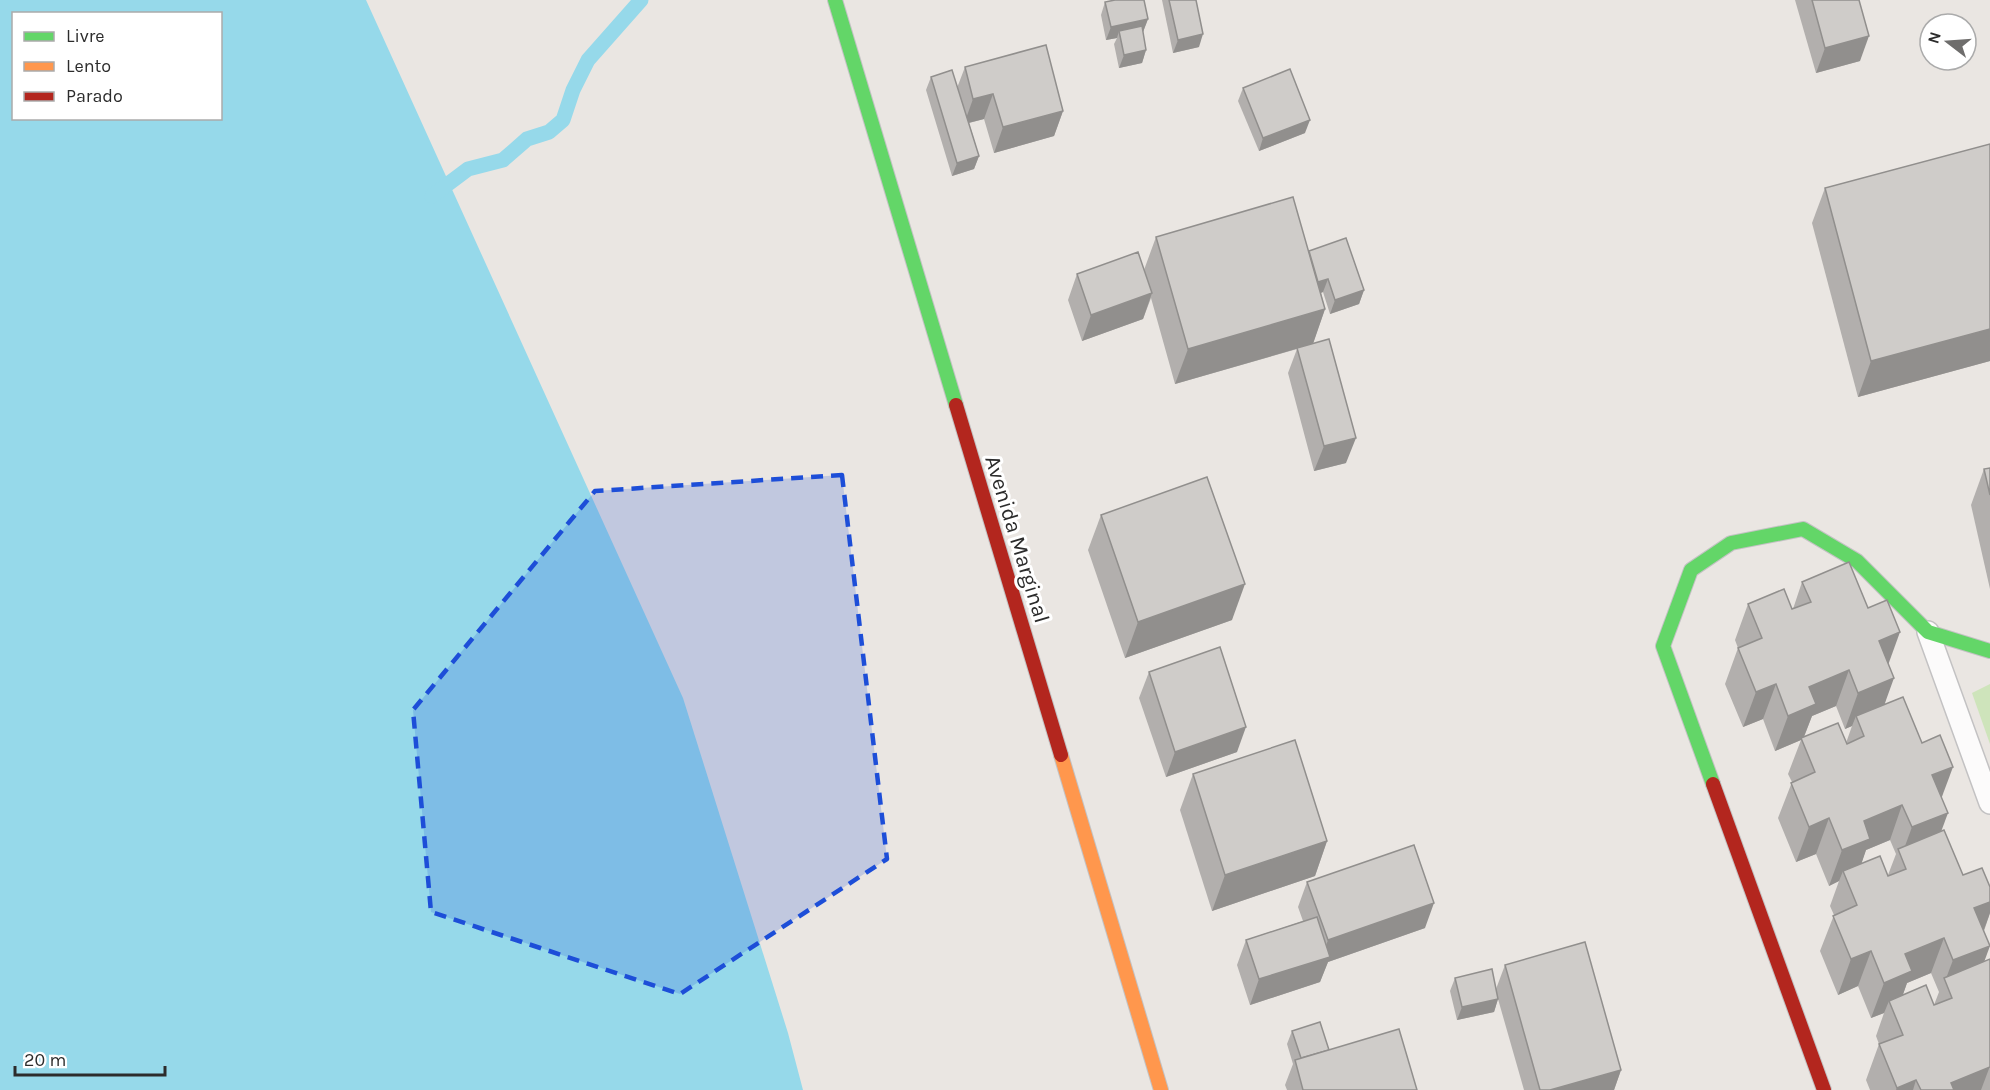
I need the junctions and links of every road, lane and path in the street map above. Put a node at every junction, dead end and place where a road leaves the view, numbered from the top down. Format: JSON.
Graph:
{"nodes":[{"id":1,"x":835,"y":0,"type":"edge"},
{"id":2,"x":1928,"y":632,"type":"junction"},
{"id":3,"x":1990,"y":651,"type":"edge"},
{"id":4,"x":1990,"y":803,"type":"edge"},
{"id":5,"x":1161,"y":1090,"type":"edge"},
{"id":6,"x":1824,"y":1090,"type":"edge"}],
"edges":[{"from":1,"to":5,"type":"street","name":"Avenida Marginal"},
{"from":2,"to":3,"type":"street"},
{"from":2,"to":4,"type":"lane"},
{"from":2,"to":6,"type":"street"}]}
